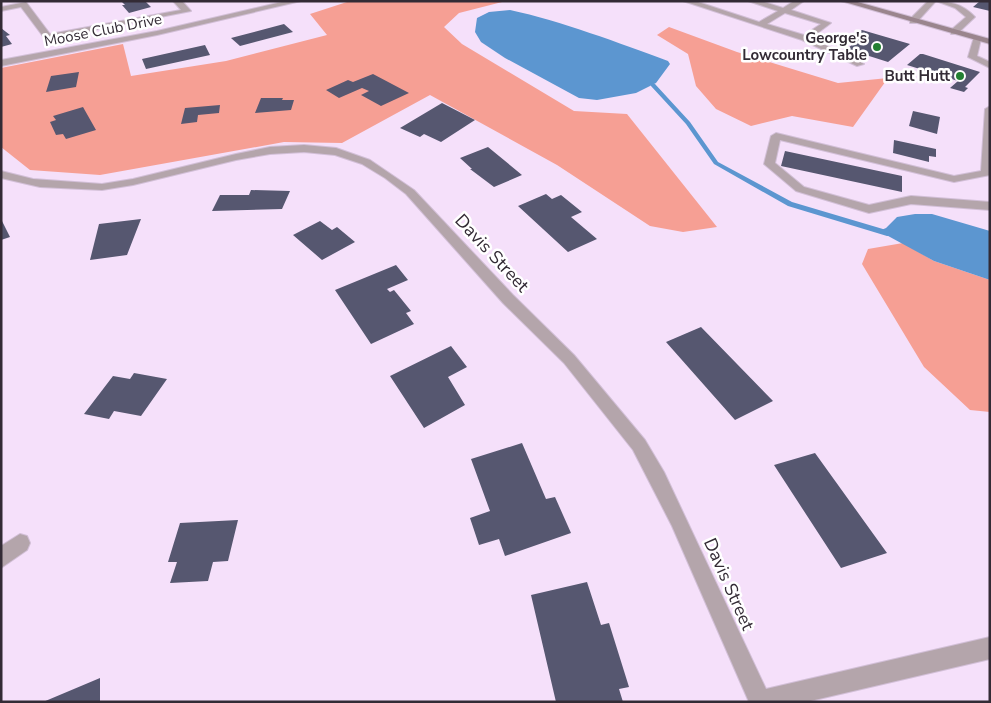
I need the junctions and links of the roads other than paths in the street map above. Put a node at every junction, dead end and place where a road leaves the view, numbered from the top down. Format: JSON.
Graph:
{"nodes":[{"id":1,"x":35,"y":1,"type":"edge"},
{"id":2,"x":177,"y":1,"type":"edge"},
{"id":3,"x":297,"y":1,"type":"edge"},
{"id":4,"x":687,"y":1,"type":"edge"},
{"id":5,"x":752,"y":1,"type":"edge"},
{"id":6,"x":800,"y":1,"type":"edge"},
{"id":7,"x":845,"y":1,"type":"edge"},
{"id":8,"x":932,"y":1,"type":"edge"},
{"id":9,"x":939,"y":1,"type":"edge"},
{"id":10,"x":23,"y":4,"type":"junction"},
{"id":11,"x":1,"y":9,"type":"edge"},
{"id":12,"x":784,"y":11,"type":"junction"},
{"id":13,"x":913,"y":21,"type":"junction"},
{"id":14,"x":760,"y":25,"type":"junction"},
{"id":15,"x":954,"y":32,"type":"junction"},
{"id":16,"x":805,"y":38,"type":"junction"},
{"id":17,"x":977,"y":39,"type":"junction"},
{"id":18,"x":990,"y":42,"type":"edge"},
{"id":19,"x":1,"y":63,"type":"edge"},
{"id":20,"x":860,"y":64,"type":"dead end"},
{"id":21,"x":990,"y":65,"type":"edge"},
{"id":22,"x":990,"y":109,"type":"edge"},
{"id":23,"x":1,"y":174,"type":"edge"},
{"id":24,"x":988,"y":174,"type":"edge"},
{"id":25,"x":990,"y":206,"type":"edge"},
{"id":26,"x":20,"y":543,"type":"dead end"},
{"id":27,"x":1,"y":558,"type":"edge"},
{"id":28,"x":990,"y":648,"type":"edge"},
{"id":29,"x":761,"y":702,"type":"edge"}],
"edges":[{"from":1,"to":10,"type":"street"},
{"from":2,"to":10,"type":"street"},
{"from":3,"to":19,"type":"street","name":"Moose Club Drive"},
{"from":4,"to":14,"type":"street"},
{"from":5,"to":12,"type":"street"},
{"from":6,"to":12,"type":"street"},
{"from":7,"to":13,"type":"main road"},
{"from":8,"to":13,"type":"street"},
{"from":9,"to":15,"type":"street"},
{"from":10,"to":11,"type":"street"},
{"from":12,"to":14,"type":"street"},
{"from":12,"to":16,"type":"street"},
{"from":13,"to":15,"type":"main road"},
{"from":14,"to":16,"type":"street"},
{"from":15,"to":17,"type":"main road"},
{"from":16,"to":20,"type":"street"},
{"from":17,"to":18,"type":"main road"},
{"from":17,"to":21,"type":"street"},
{"from":22,"to":24,"type":"street"},
{"from":23,"to":29,"type":"street","name":"Davis Street"},
{"from":24,"to":25,"type":"street"},
{"from":26,"to":27,"type":"street"},
{"from":28,"to":29,"type":"street"}]}
